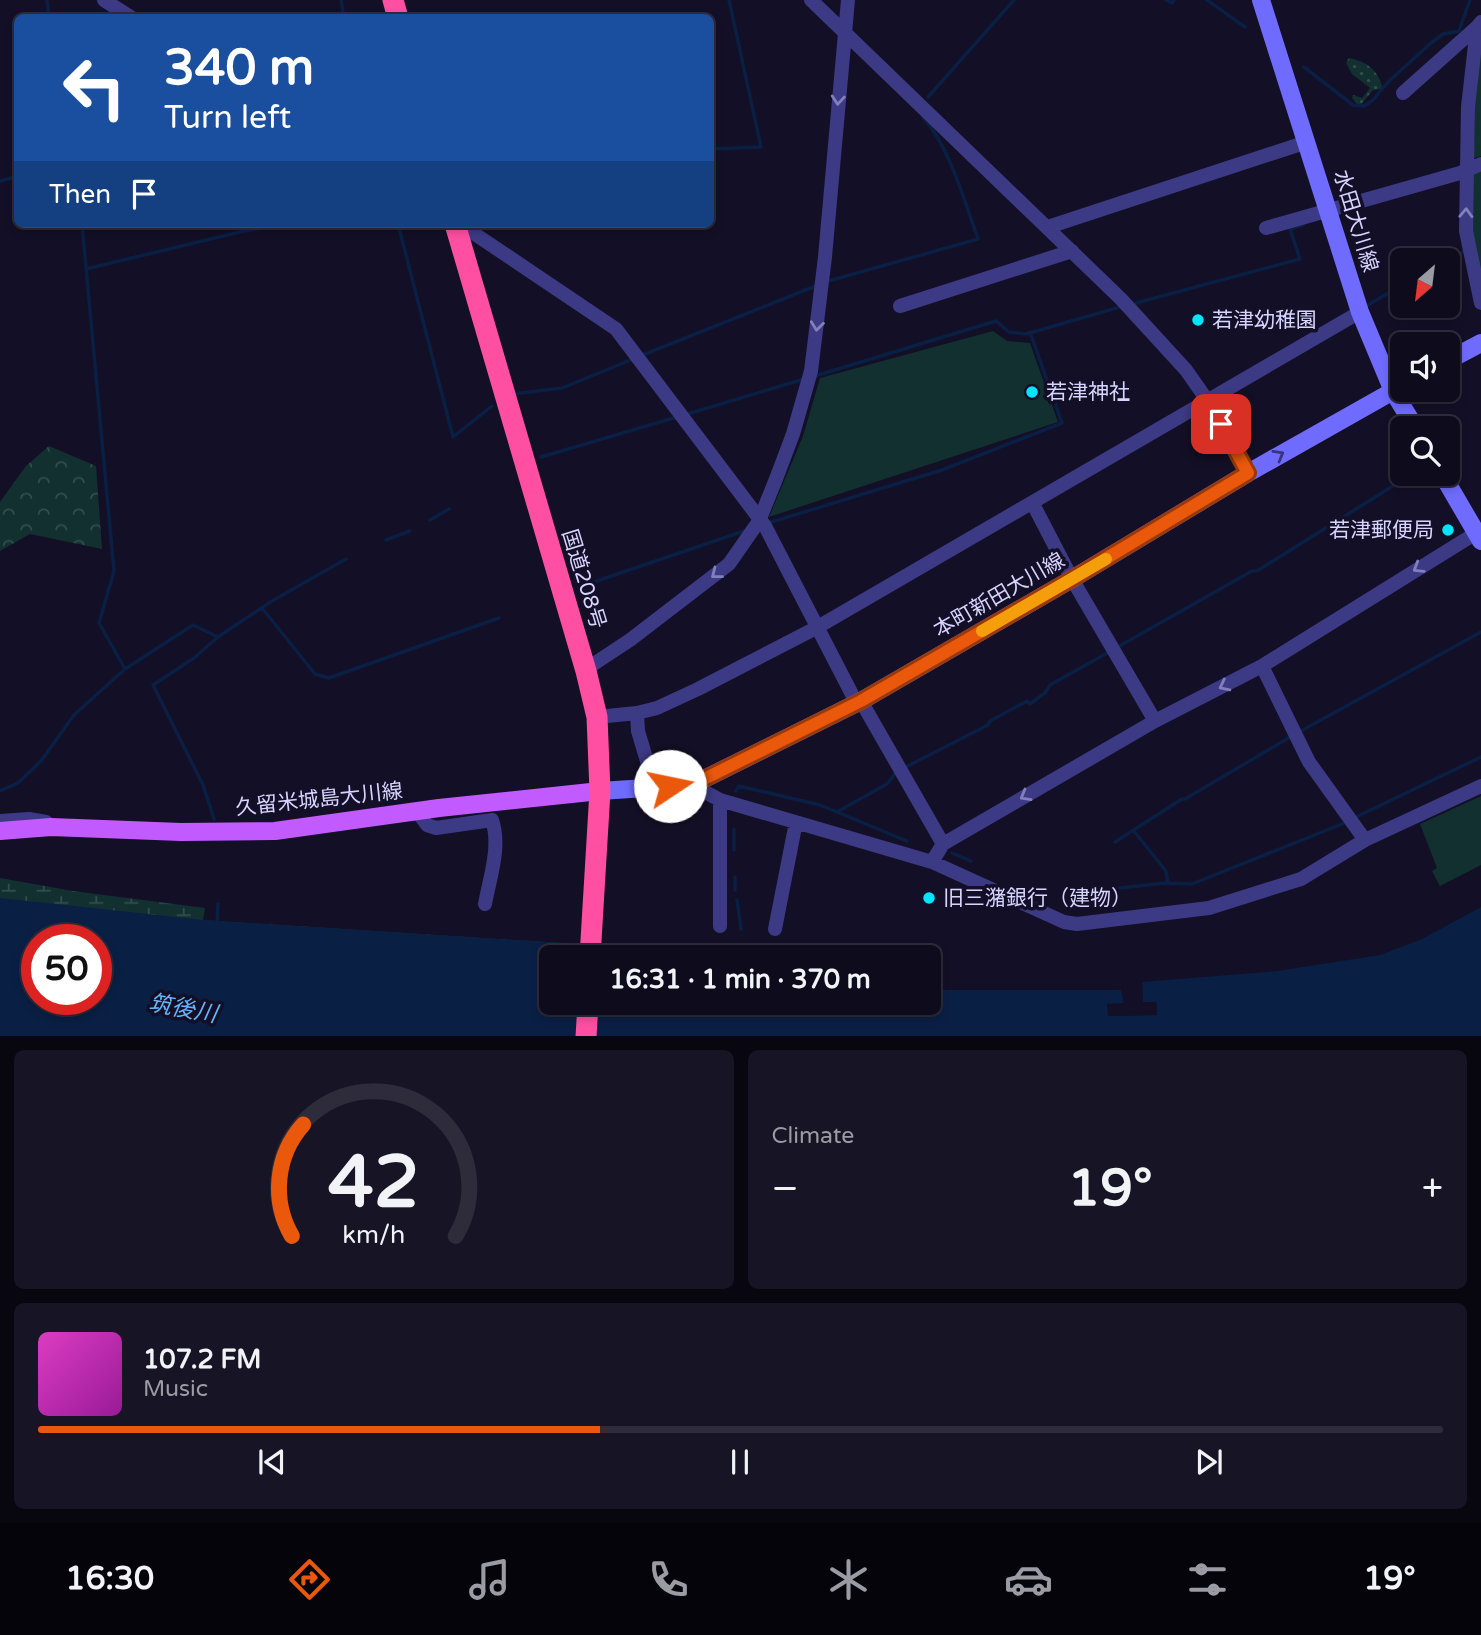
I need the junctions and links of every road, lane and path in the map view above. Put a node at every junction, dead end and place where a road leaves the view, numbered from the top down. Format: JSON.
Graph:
{"nodes":[{"id":1,"x":104,"y":0,"type":"edge"},
{"id":2,"x":811,"y":0,"type":"edge"},
{"id":3,"x":848,"y":0,"type":"edge"},
{"id":4,"x":1261,"y":0,"type":"edge"},
{"id":5,"x":1272,"y":0,"type":"edge"},
{"id":6,"x":126,"y":14,"type":"edge"},
{"id":7,"x":1479,"y":24,"type":"edge"},
{"id":8,"x":845,"y":32,"type":"junction"},
{"id":9,"x":1403,"y":93,"type":"dead end"},
{"id":10,"x":1307,"y":142,"type":"junction"},
{"id":11,"x":1481,"y":164,"type":"edge"},
{"id":12,"x":1468,"y":171,"type":"junction"},
{"id":13,"x":1330,"y":210,"type":"junction"},
{"id":14,"x":1048,"y":227,"type":"junction"},
{"id":15,"x":458,"y":228,"type":"edge"},
{"id":16,"x":463,"y":228,"type":"edge"},
{"id":17,"x":1266,"y":228,"type":"dead end"},
{"id":18,"x":1072,"y":251,"type":"junction"},
{"id":19,"x":1481,"y":303,"type":"edge"},
{"id":20,"x":900,"y":306,"type":"dead end"},
{"id":21,"x":1360,"y":312,"type":"junction"},
{"id":22,"x":1481,"y":343,"type":"edge"},
{"id":23,"x":1460,"y":354,"type":"edge"},
{"id":24,"x":1390,"y":372,"type":"edge"},
{"id":25,"x":1390,"y":393,"type":"edge"},
{"id":26,"x":1207,"y":400,"type":"junction"},
{"id":27,"x":1248,"y":473,"type":"junction"},
{"id":28,"x":1449,"y":486,"type":"edge"},
{"id":29,"x":1033,"y":503,"type":"junction"},
{"id":30,"x":759,"y":521,"type":"junction"},
{"id":31,"x":1479,"y":534,"type":"edge"},
{"id":32,"x":1072,"y":579,"type":"junction"},
{"id":33,"x":817,"y":628,"type":"junction"},
{"id":34,"x":1262,"y":666,"type":"junction"},
{"id":35,"x":586,"y":669,"type":"junction"},
{"id":36,"x":859,"y":701,"type":"junction"},
{"id":37,"x":637,"y":713,"type":"junction"},
{"id":38,"x":597,"y":717,"type":"junction"},
{"id":39,"x":1155,"y":721,"type":"junction"},
{"id":40,"x":692,"y":785,"type":"junction"},
{"id":41,"x":670,"y":786,"type":"junction"},
{"id":42,"x":1481,"y":786,"type":"edge"},
{"id":43,"x":600,"y":791,"type":"junction"},
{"id":44,"x":720,"y":800,"type":"junction"},
{"id":45,"x":417,"y":811,"type":"junction"},
{"id":46,"x":0,"y":821,"type":"edge"},
{"id":47,"x":796,"y":822,"type":"junction"},
{"id":48,"x":51,"y":827,"type":"junction"},
{"id":49,"x":0,"y":831,"type":"edge"},
{"id":50,"x":1365,"y":841,"type":"junction"},
{"id":51,"x":943,"y":844,"type":"junction"},
{"id":52,"x":932,"y":862,"type":"junction"},
{"id":53,"x":485,"y":904,"type":"dead end"},
{"id":54,"x":720,"y":926,"type":"dead end"},
{"id":55,"x":775,"y":929,"type":"dead end"},
{"id":56,"x":590,"y":945,"type":"edge"},
{"id":57,"x":587,"y":1015,"type":"edge"},
{"id":58,"x":586,"y":1036,"type":"edge"}],
"edges":[{"from":1,"to":6,"type":"street"},
{"from":2,"to":8,"type":"street"},
{"from":3,"to":8,"type":"street"},
{"from":4,"to":10,"type":"main road","name":"水田大川線"},
{"from":5,"to":10,"type":"main road","name":"水田大川線"},
{"from":7,"to":9,"type":"street"},
{"from":7,"to":12,"type":"street"},
{"from":8,"to":14,"type":"street"},
{"from":8,"to":30,"type":"street","one_way":true},
{"from":10,"to":13,"type":"main road","name":"水田大川線"},
{"from":10,"to":14,"type":"street"},
{"from":11,"to":12,"type":"street"},
{"from":12,"to":13,"type":"street"},
{"from":19,"to":12,"type":"street","one_way":true},
{"from":13,"to":17,"type":"street"},
{"from":13,"to":21,"type":"main road","name":"水田大川線"},
{"from":14,"to":18,"type":"street"},
{"from":15,"to":35,"type":"highway","name":"国道208号"},
{"from":16,"to":30,"type":"street"},
{"from":18,"to":20,"type":"street"},
{"from":18,"to":26,"type":"street"},
{"from":21,"to":24,"type":"main road","name":"水田大川線"},
{"from":21,"to":26,"type":"street"},
{"from":22,"to":23,"type":"main road"},
{"from":27,"to":25,"type":"main road","name":"本町新田大川線","one_way":true},
{"from":26,"to":27,"type":"street"},
{"from":26,"to":29,"type":"street"},
{"from":27,"to":32,"type":"main road","name":"本町新田大川線"},
{"from":28,"to":31,"type":"main road"},
{"from":29,"to":32,"type":"street"},
{"from":29,"to":33,"type":"street"},
{"from":30,"to":33,"type":"street"},
{"from":30,"to":35,"type":"street","one_way":true},
{"from":31,"to":34,"type":"street","one_way":true},
{"from":32,"to":36,"type":"main road","name":"本町新田大川線"},
{"from":32,"to":39,"type":"street"},
{"from":33,"to":36,"type":"street"},
{"from":33,"to":37,"type":"street"},
{"from":34,"to":39,"type":"street","one_way":true},
{"from":34,"to":50,"type":"street"},
{"from":35,"to":38,"type":"highway","name":"国道208号"},
{"from":36,"to":40,"type":"main road","name":"本町新田大川線"},
{"from":36,"to":51,"type":"street"},
{"from":37,"to":38,"type":"street"},
{"from":37,"to":41,"type":"street"},
{"from":38,"to":43,"type":"highway","name":"国道208号"},
{"from":39,"to":51,"type":"street","one_way":true},
{"from":40,"to":41,"type":"main road","name":"本町新田大川線"},
{"from":40,"to":44,"type":"street"},
{"from":41,"to":43,"type":"main road","name":"本町新田大川線"},
{"from":42,"to":50,"type":"street"},
{"from":43,"to":45,"type":"main road","name":"久留米城島大川線"},
{"from":43,"to":56,"type":"highway","name":"国道208号"},
{"from":44,"to":47,"type":"street"},
{"from":44,"to":54,"type":"street"},
{"from":45,"to":48,"type":"main road","name":"久留米城島大川線"},
{"from":45,"to":53,"type":"street"},
{"from":46,"to":48,"type":"street"},
{"from":47,"to":52,"type":"street"},
{"from":47,"to":55,"type":"street"},
{"from":48,"to":49,"type":"main road","name":"久留米城島大川線"},
{"from":50,"to":52,"type":"street"},
{"from":51,"to":52,"type":"street"},
{"from":57,"to":58,"type":"highway"}]}
